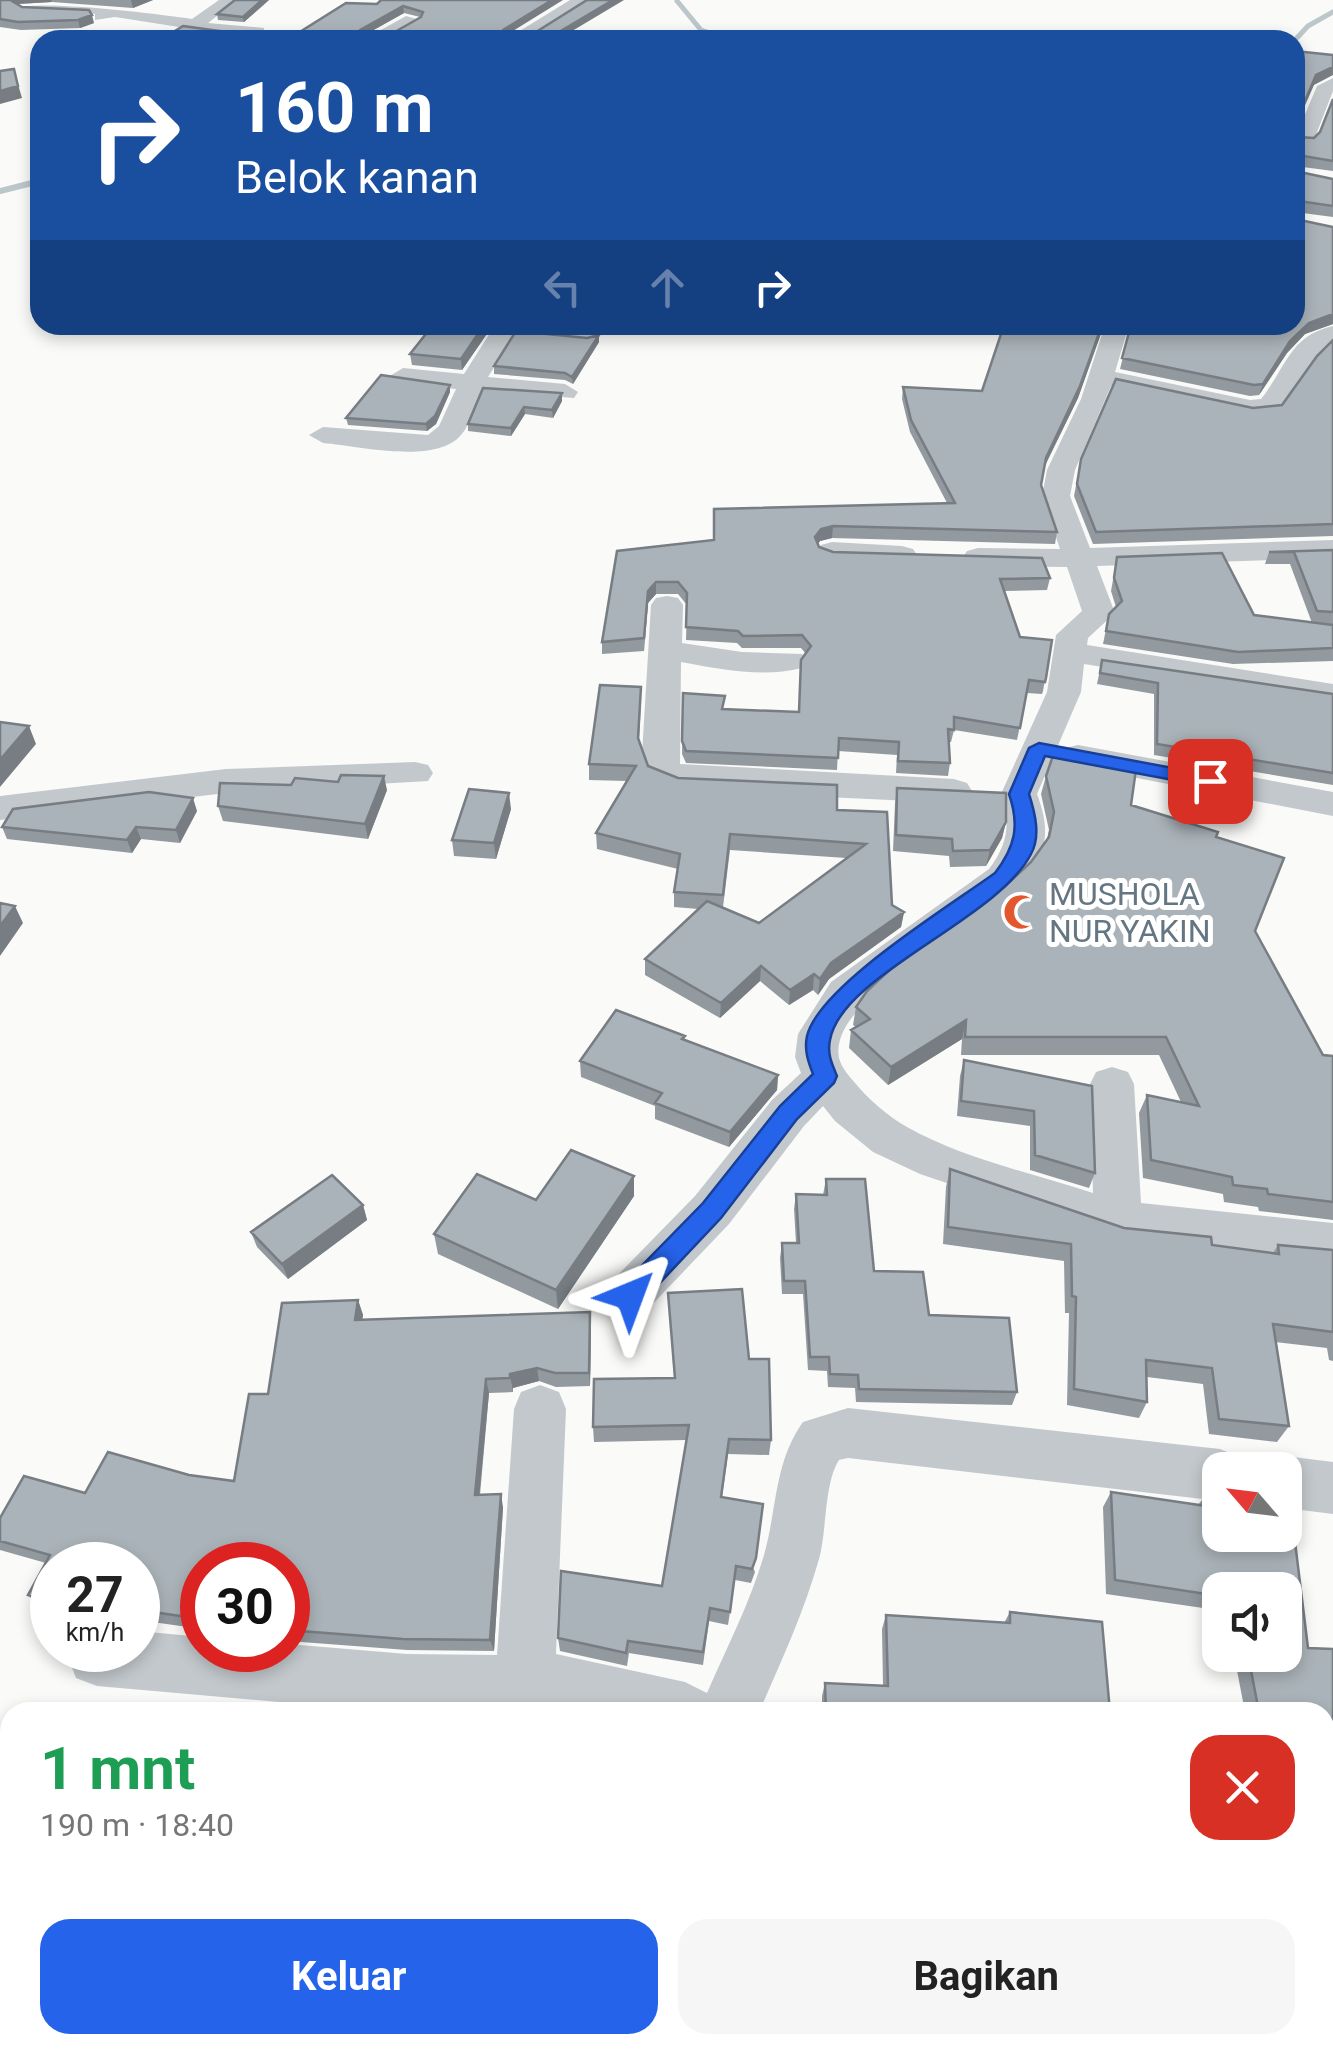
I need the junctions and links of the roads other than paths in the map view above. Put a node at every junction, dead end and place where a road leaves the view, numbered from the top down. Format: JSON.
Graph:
{"nodes":[{"id":1,"x":229,"y":0,"type":"edge"},
{"id":2,"x":582,"y":0,"type":"edge"},
{"id":3,"x":20,"y":9,"type":"edge"},
{"id":4,"x":412,"y":20,"type":"edge"},
{"id":5,"x":193,"y":24,"type":"junction"},
{"id":6,"x":226,"y":30,"type":"edge"},
{"id":7,"x":392,"y":30,"type":"edge"},
{"id":8,"x":532,"y":30,"type":"edge"},
{"id":9,"x":1333,"y":83,"type":"edge"},
{"id":10,"x":1325,"y":109,"type":"edge"},
{"id":11,"x":1306,"y":140,"type":"edge"},
{"id":12,"x":1333,"y":333,"type":"edge"},
{"id":13,"x":501,"y":335,"type":"edge"},
{"id":14,"x":1114,"y":335,"type":"edge"},
{"id":15,"x":403,"y":376,"type":"edge"},
{"id":16,"x":1100,"y":376,"type":"junction"},
{"id":17,"x":471,"y":384,"type":"junction"},
{"id":18,"x":564,"y":392,"type":"edge"},
{"id":19,"x":323,"y":436,"type":"dead end"},
{"id":20,"x":1333,"y":548,"type":"edge"},
{"id":21,"x":832,"y":551,"type":"edge"},
{"id":22,"x":1076,"y":558,"type":"junction"},
{"id":23,"x":667,"y":605,"type":"dead end"},
{"id":24,"x":665,"y":650,"type":"junction"},
{"id":25,"x":1069,"y":652,"type":"junction"},
{"id":26,"x":790,"y":661,"type":"dead end"},
{"id":27,"x":1333,"y":694,"type":"edge"},
{"id":28,"x":1039,"y":748,"type":"junction"},
{"id":29,"x":415,"y":773,"type":"dead end"},
{"id":30,"x":1019,"y":794,"type":"junction"},
{"id":31,"x":1333,"y":804,"type":"edge"},
{"id":32,"x":3,"y":811,"type":"edge"},
{"id":33,"x":826,"y":1076,"type":"junction"},
{"id":34,"x":1112,"y":1084,"type":"dead end"},
{"id":35,"x":1118,"y":1221,"type":"junction"},
{"id":36,"x":1333,"y":1244,"type":"edge"},
{"id":37,"x":630,"y":1296,"type":"dead end"},
{"id":38,"x":540,"y":1409,"type":"dead end"},
{"id":39,"x":1202,"y":1473,"type":"edge"},
{"id":40,"x":1302,"y":1484,"type":"edge"},
{"id":41,"x":1333,"y":1488,"type":"edge"},
{"id":42,"x":160,"y":1662,"type":"edge"},
{"id":43,"x":546,"y":1684,"type":"junction"},
{"id":44,"x":635,"y":1702,"type":"edge"},
{"id":45,"x":733,"y":1702,"type":"edge"}],
"edges":[{"from":1,"to":5,"type":"street"},
{"from":2,"to":8,"type":"street"},
{"from":3,"to":5,"type":"street"},
{"from":4,"to":7,"type":"street"},
{"from":5,"to":6,"type":"street"},
{"from":9,"to":10,"type":"street"},
{"from":10,"to":11,"type":"street"},
{"from":12,"to":16,"type":"street"},
{"from":13,"to":17,"type":"street"},
{"from":14,"to":16,"type":"street"},
{"from":15,"to":17,"type":"street"},
{"from":16,"to":22,"type":"street"},
{"from":17,"to":18,"type":"street"},
{"from":17,"to":19,"type":"street"},
{"from":20,"to":22,"type":"street"},
{"from":21,"to":22,"type":"street"},
{"from":22,"to":25,"type":"street"},
{"from":23,"to":24,"type":"street"},
{"from":24,"to":26,"type":"street"},
{"from":24,"to":30,"type":"street"},
{"from":25,"to":27,"type":"street"},
{"from":25,"to":28,"type":"street"},
{"from":28,"to":30,"type":"street"},
{"from":28,"to":31,"type":"street"},
{"from":29,"to":32,"type":"street"},
{"from":30,"to":33,"type":"street"},
{"from":33,"to":35,"type":"street"},
{"from":33,"to":37,"type":"street"},
{"from":34,"to":35,"type":"street"},
{"from":35,"to":36,"type":"street"},
{"from":38,"to":43,"type":"street"},
{"from":39,"to":45,"type":"street"},
{"from":40,"to":41,"type":"street"},
{"from":42,"to":43,"type":"street"},
{"from":43,"to":44,"type":"street"}]}
